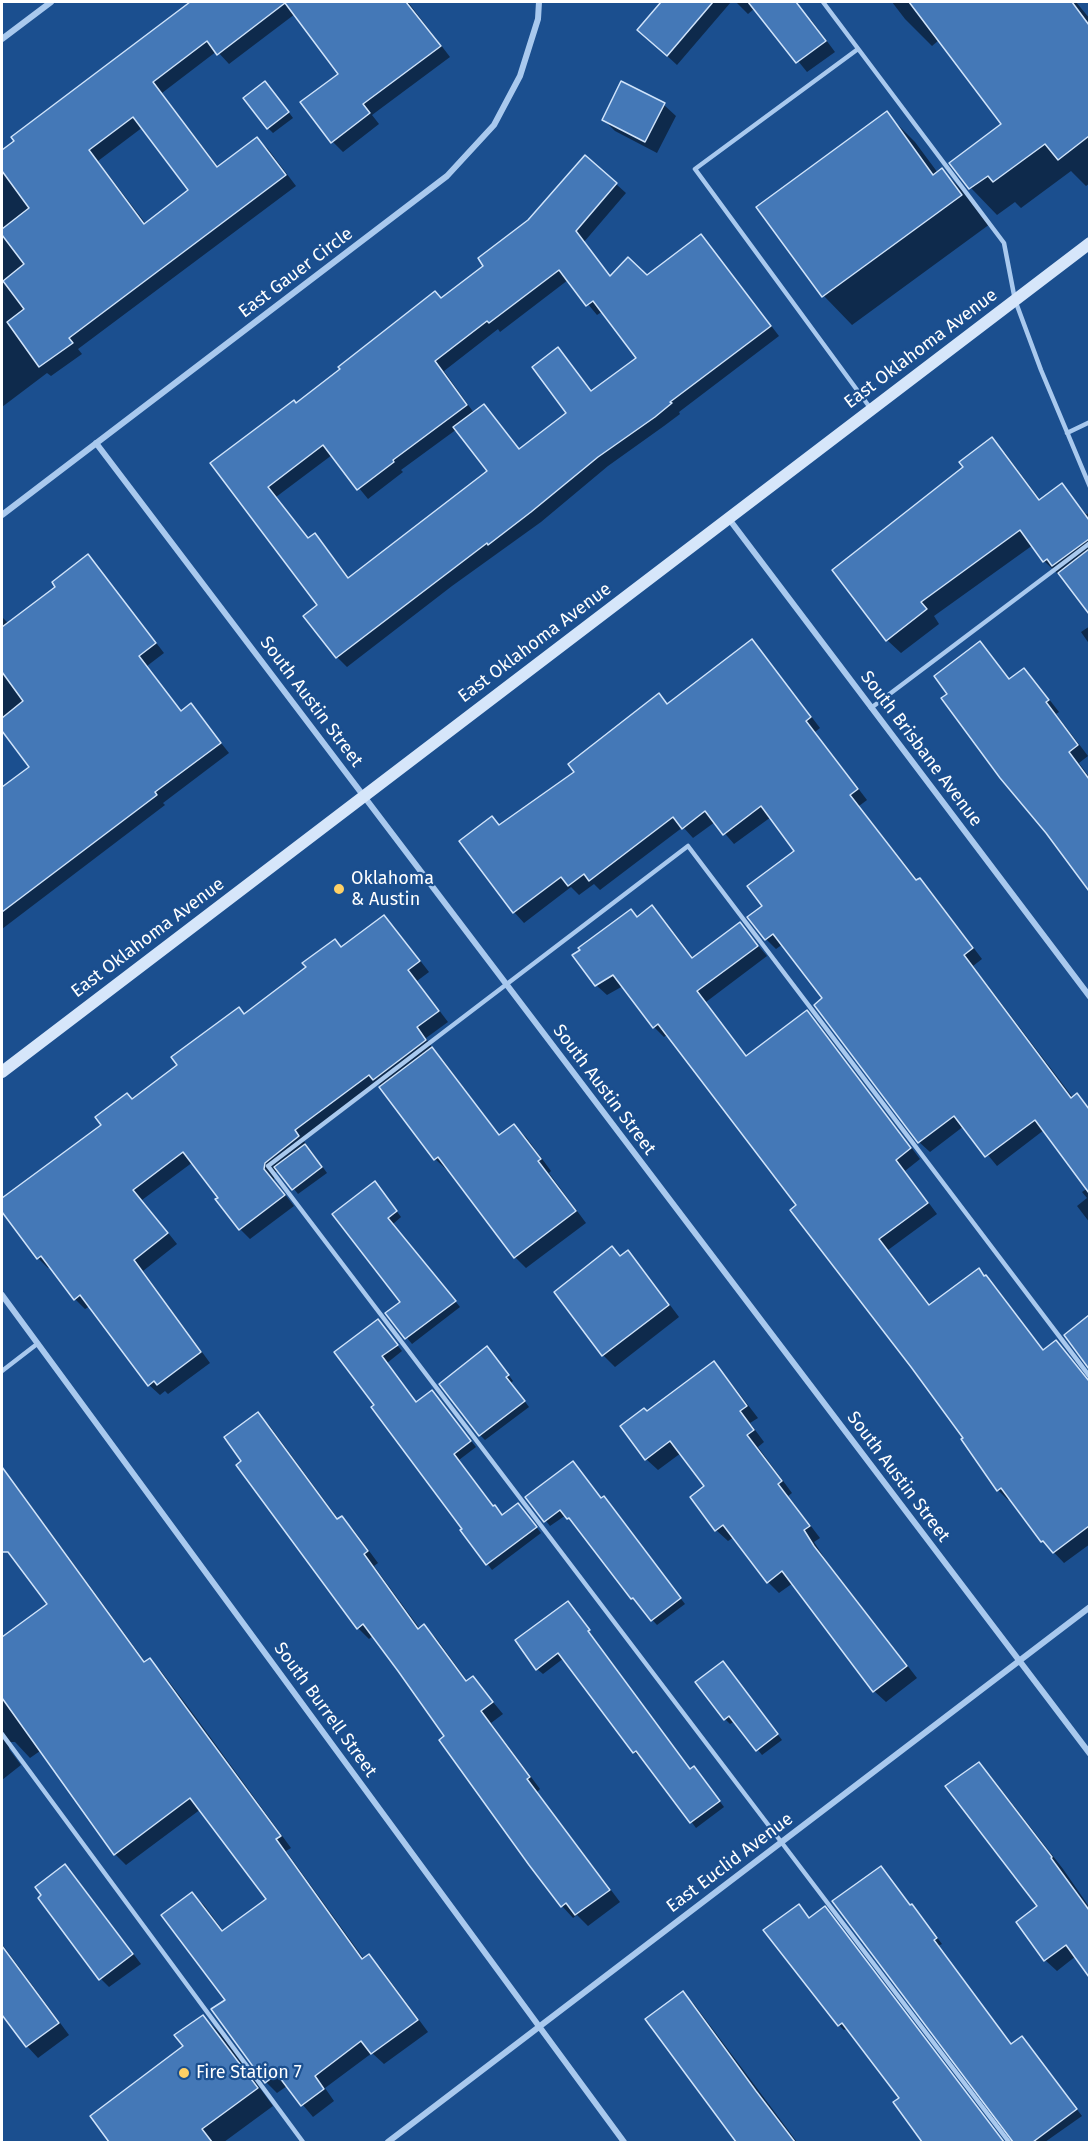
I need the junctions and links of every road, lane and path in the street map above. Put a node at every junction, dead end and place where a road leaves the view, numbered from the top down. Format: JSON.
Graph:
{"nodes":[{"id":1,"x":51,"y":2,"type":"edge"},
{"id":2,"x":539,"y":2,"type":"edge"},
{"id":3,"x":823,"y":2,"type":"edge"},
{"id":4,"x":2,"y":39,"type":"edge"},
{"id":5,"x":858,"y":49,"type":"junction"},
{"id":6,"x":1089,"y":243,"type":"edge"},
{"id":7,"x":1016,"y":300,"type":"junction"},
{"id":8,"x":871,"y":409,"type":"junction"},
{"id":9,"x":1089,"y":422,"type":"edge"},
{"id":10,"x":1067,"y":432,"type":"junction"},
{"id":11,"x":96,"y":443,"type":"junction"},
{"id":12,"x":1089,"y":487,"type":"edge"},
{"id":13,"x":2,"y":515,"type":"edge"},
{"id":14,"x":728,"y":518,"type":"junction"},
{"id":15,"x":1089,"y":543,"type":"edge"},
{"id":16,"x":871,"y":708,"type":"junction"},
{"id":17,"x":363,"y":796,"type":"junction"},
{"id":18,"x":506,"y":985,"type":"junction"},
{"id":19,"x":1089,"y":997,"type":"edge"},
{"id":20,"x":2,"y":1072,"type":"edge"},
{"id":21,"x":2,"y":1295,"type":"edge"},
{"id":22,"x":37,"y":1344,"type":"junction"},
{"id":23,"x":2,"y":1371,"type":"edge"},
{"id":24,"x":1089,"y":1377,"type":"edge"},
{"id":25,"x":1089,"y":1607,"type":"edge"},
{"id":26,"x":1019,"y":1661,"type":"junction"},
{"id":27,"x":2,"y":1734,"type":"edge"},
{"id":28,"x":1089,"y":1754,"type":"edge"},
{"id":29,"x":782,"y":1842,"type":"junction"},
{"id":30,"x":539,"y":2027,"type":"junction"},
{"id":31,"x":303,"y":2142,"type":"edge"},
{"id":32,"x":388,"y":2142,"type":"edge"},
{"id":33,"x":624,"y":2142,"type":"edge"},
{"id":34,"x":1010,"y":2142,"type":"edge"}],
"edges":[{"from":1,"to":4,"type":"street"},
{"from":2,"to":11,"type":"street","name":"East Gauer Circle"},
{"from":3,"to":5,"type":"lane"},
{"from":5,"to":7,"type":"lane"},
{"from":5,"to":8,"type":"lane"},
{"from":6,"to":7,"type":"main road","name":"East Oklahoma Avenue"},
{"from":7,"to":8,"type":"main road","name":"East Oklahoma Avenue"},
{"from":7,"to":10,"type":"lane"},
{"from":8,"to":14,"type":"main road","name":"East Oklahoma Avenue"},
{"from":9,"to":10,"type":"lane"},
{"from":10,"to":12,"type":"lane"},
{"from":11,"to":13,"type":"street","name":"East Gauer Circle"},
{"from":11,"to":17,"type":"street","name":"South Austin Street"},
{"from":14,"to":16,"type":"street","name":"South Brisbane Avenue"},
{"from":14,"to":17,"type":"main road","name":"East Oklahoma Avenue"},
{"from":15,"to":16,"type":"lane"},
{"from":16,"to":19,"type":"street","name":"South Brisbane Avenue"},
{"from":17,"to":18,"type":"street","name":"South Austin Street"},
{"from":17,"to":20,"type":"main road","name":"East Oklahoma Avenue"},
{"from":18,"to":24,"type":"lane"},
{"from":18,"to":26,"type":"street","name":"South Austin Street"},
{"from":18,"to":29,"type":"lane"},
{"from":21,"to":22,"type":"street","name":"South Burrell Street"},
{"from":22,"to":23,"type":"lane"},
{"from":22,"to":30,"type":"street","name":"South Burrell Street"},
{"from":25,"to":26,"type":"street","name":"East Euclid Avenue"},
{"from":26,"to":28,"type":"street","name":"South Austin Street"},
{"from":26,"to":29,"type":"street","name":"East Euclid Avenue"},
{"from":27,"to":31,"type":"lane"},
{"from":29,"to":30,"type":"street","name":"East Euclid Avenue"},
{"from":29,"to":34,"type":"lane"},
{"from":30,"to":32,"type":"street","name":"East Euclid Avenue"},
{"from":30,"to":33,"type":"street","name":"South Burrell Street"}]}
